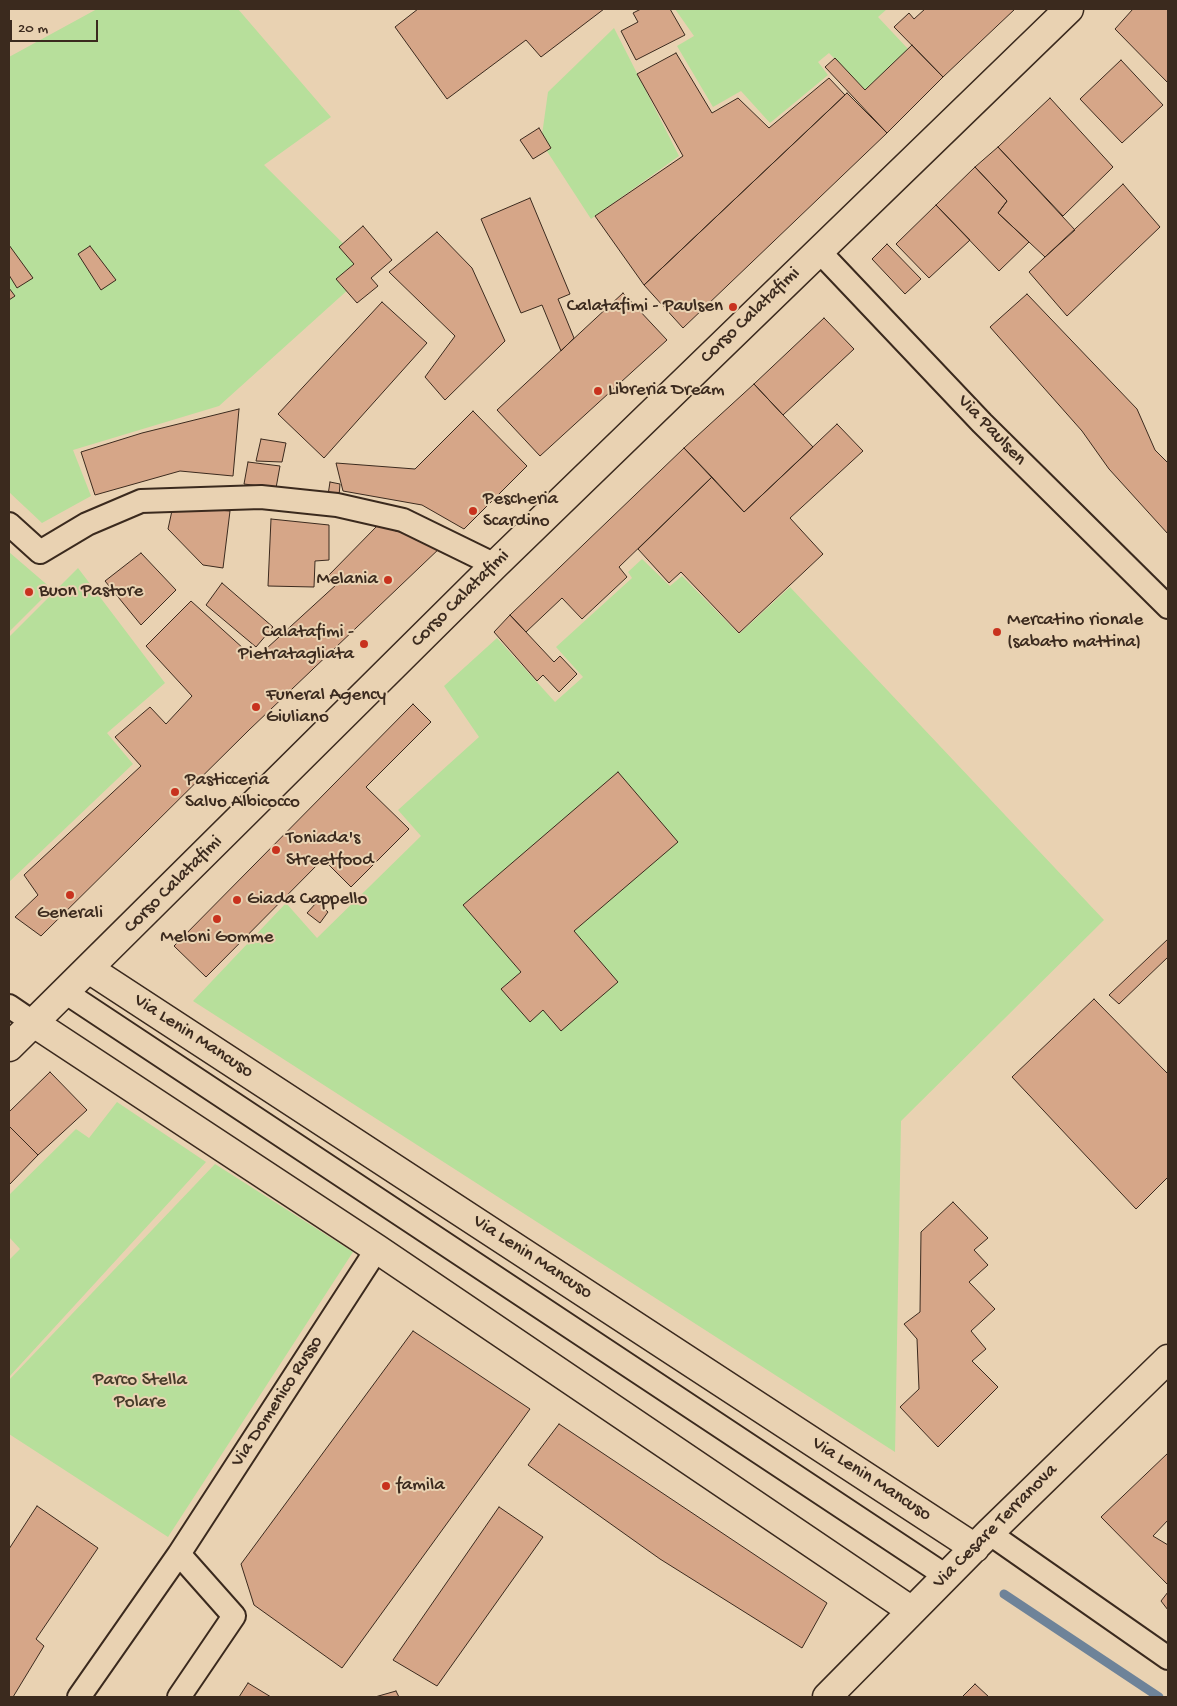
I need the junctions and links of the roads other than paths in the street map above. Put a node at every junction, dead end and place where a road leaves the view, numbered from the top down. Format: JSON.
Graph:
{"nodes":[{"id":1,"x":1069,"y":9,"type":"edge"},
{"id":2,"x":818,"y":250,"type":"junction"},
{"id":3,"x":9,"y":524,"type":"edge"},
{"id":4,"x":495,"y":565,"type":"junction"},
{"id":5,"x":1168,"y":607,"type":"edge"},
{"id":6,"x":89,"y":969,"type":"junction"},
{"id":7,"x":65,"y":992,"type":"junction"},
{"id":8,"x":9,"y":1006,"type":"edge"},
{"id":9,"x":34,"y":1023,"type":"junction"},
{"id":10,"x":9,"y":1048,"type":"edge"},
{"id":11,"x":377,"y":1249,"type":"junction"},
{"id":12,"x":1168,"y":1359,"type":"edge"},
{"id":13,"x":982,"y":1540,"type":"junction"},
{"id":14,"x":179,"y":1554,"type":"junction"},
{"id":15,"x":946,"y":1576,"type":"junction"},
{"id":16,"x":912,"y":1611,"type":"junction"},
{"id":17,"x":1168,"y":1658,"type":"edge"},
{"id":18,"x":79,"y":1697,"type":"edge"},
{"id":19,"x":179,"y":1697,"type":"edge"},
{"id":20,"x":827,"y":1697,"type":"edge"}],
"edges":[{"from":1,"to":2,"type":"street","name":"Corso Calatafimi"},
{"from":2,"to":4,"type":"street","name":"Corso Calatafimi"},
{"from":2,"to":5,"type":"street","name":"Via Paulsen"},
{"from":3,"to":4,"type":"street"},
{"from":4,"to":6,"type":"street","name":"Corso Calatafimi"},
{"from":6,"to":7,"type":"street","name":"Corso Calatafimi"},
{"from":6,"to":13,"type":"street","name":"Via Lenin Mancuso"},
{"from":7,"to":9,"type":"street","name":"Corso Calatafimi"},
{"from":7,"to":15,"type":"street","name":"Via Lenin Mancuso"},
{"from":8,"to":9,"type":"street"},
{"from":9,"to":10,"type":"street","name":"Corso Calatafimi"},
{"from":9,"to":11,"type":"street"},
{"from":11,"to":14,"type":"street","name":"Via Domenico Russo"},
{"from":11,"to":16,"type":"street"},
{"from":12,"to":13,"type":"street","name":"Via Cesare Terranova"},
{"from":13,"to":15,"type":"street","name":"Via Cesare Terranova"},
{"from":13,"to":17,"type":"street"},
{"from":14,"to":18,"type":"street","name":"Via Domenico Russo"},
{"from":14,"to":19,"type":"street"},
{"from":15,"to":16,"type":"street","name":"Via Cesare Terranova"},
{"from":16,"to":20,"type":"street","name":"Via Cesare Terranova"}]}
